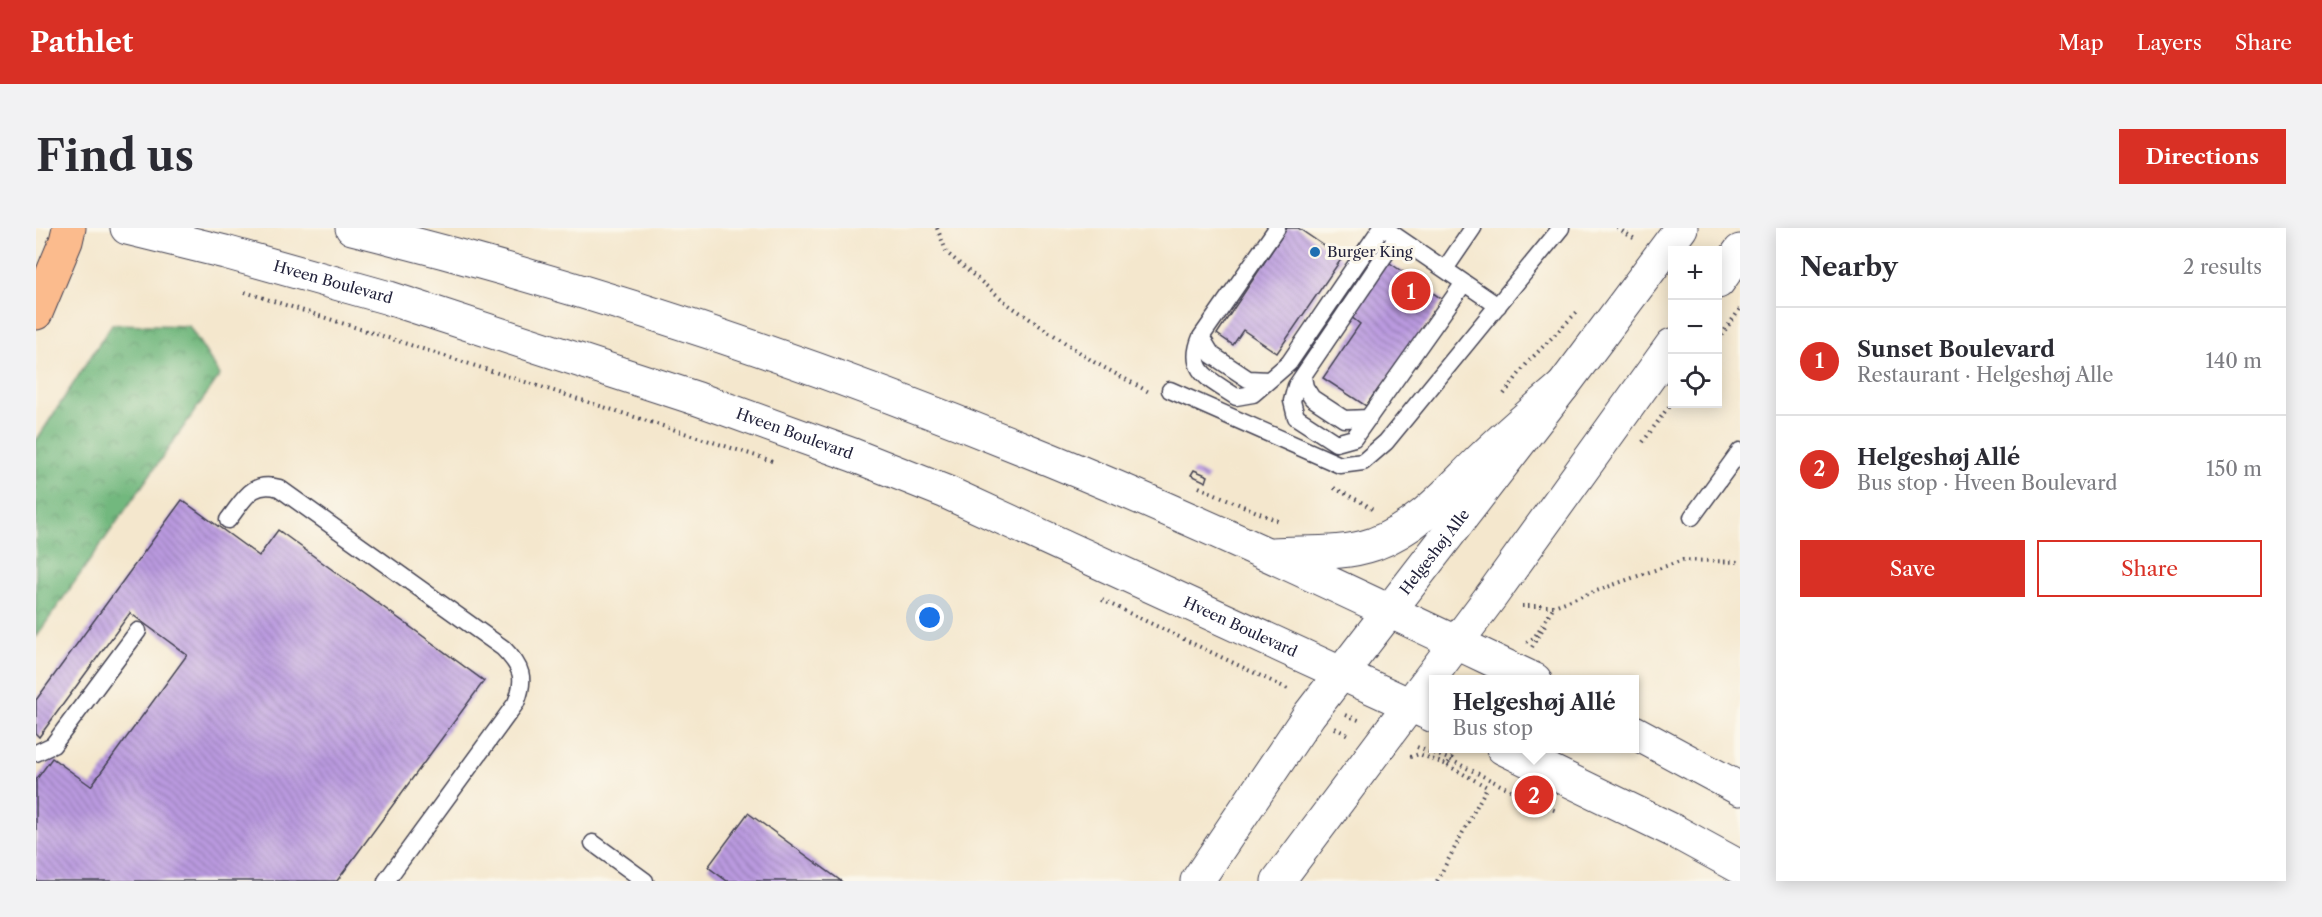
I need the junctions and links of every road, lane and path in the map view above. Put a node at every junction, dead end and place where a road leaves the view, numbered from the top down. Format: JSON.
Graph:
{"nodes":[{"id":1,"x":69,"y":228,"type":"edge"},
{"id":2,"x":127,"y":228,"type":"edge"},
{"id":3,"x":352,"y":228,"type":"edge"},
{"id":4,"x":1277,"y":228,"type":"edge"},
{"id":5,"x":1473,"y":228,"type":"edge"},
{"id":6,"x":1561,"y":228,"type":"edge"},
{"id":7,"x":1617,"y":228,"type":"edge"},
{"id":8,"x":1681,"y":228,"type":"edge"},
{"id":9,"x":1387,"y":231,"type":"edge"},
{"id":10,"x":1640,"y":234,"type":"dead end"},
{"id":11,"x":1636,"y":240,"type":"junction"},
{"id":12,"x":1629,"y":249,"type":"dead end"},
{"id":13,"x":1740,"y":251,"type":"edge"},
{"id":14,"x":1445,"y":269,"type":"junction"},
{"id":15,"x":1722,"y":276,"type":"edge"},
{"id":16,"x":1464,"y":283,"type":"junction"},
{"id":17,"x":236,"y":290,"type":"dead end"},
{"id":18,"x":1585,"y":304,"type":"dead end"},
{"id":19,"x":1498,"y":306,"type":"junction"},
{"id":20,"x":1740,"y":309,"type":"edge"},
{"id":21,"x":36,"y":313,"type":"edge"},
{"id":22,"x":1722,"y":334,"type":"edge"},
{"id":23,"x":1668,"y":350,"type":"edge"},
{"id":24,"x":1303,"y":377,"type":"junction"},
{"id":25,"x":1563,"y":386,"type":"junction"},
{"id":26,"x":1170,"y":390,"type":"dead end"},
{"id":27,"x":1500,"y":399,"type":"dead end"},
{"id":28,"x":1369,"y":418,"type":"junction"},
{"id":29,"x":1740,"y":451,"type":"edge"},
{"id":30,"x":777,"y":463,"type":"dead end"},
{"id":31,"x":1190,"y":483,"type":"dead end"},
{"id":32,"x":1692,"y":517,"type":"dead end"},
{"id":33,"x":228,"y":520,"type":"dead end"},
{"id":34,"x":1283,"y":523,"type":"dead end"},
{"id":35,"x":1269,"y":554,"type":"junction"},
{"id":36,"x":1740,"y":562,"type":"edge"},
{"id":37,"x":1101,"y":600,"type":"dead end"},
{"id":38,"x":1554,"y":606,"type":"dead end"},
{"id":39,"x":1389,"y":610,"type":"junction"},
{"id":40,"x":138,"y":631,"type":"dead end"},
{"id":41,"x":1456,"y":642,"type":"junction"},
{"id":42,"x":1341,"y":674,"type":"junction"},
{"id":43,"x":1439,"y":675,"type":"edge"},
{"id":44,"x":1525,"y":675,"type":"edge"},
{"id":45,"x":1429,"y":694,"type":"edge"},
{"id":46,"x":1318,"y":702,"type":"junction"},
{"id":47,"x":1421,"y":710,"type":"edge"},
{"id":48,"x":1388,"y":733,"type":"junction"},
{"id":49,"x":1639,"y":734,"type":"edge"},
{"id":50,"x":36,"y":753,"type":"edge"},
{"id":51,"x":1513,"y":753,"type":"edge"},
{"id":52,"x":1447,"y":765,"type":"dead end"},
{"id":53,"x":1740,"y":789,"type":"edge"},
{"id":54,"x":593,"y":843,"type":"dead end"},
{"id":55,"x":1740,"y":867,"type":"edge"},
{"id":56,"x":386,"y":881,"type":"edge"},
{"id":57,"x":645,"y":881,"type":"edge"},
{"id":58,"x":1197,"y":881,"type":"edge"},
{"id":59,"x":1278,"y":881,"type":"edge"},
{"id":60,"x":1437,"y":881,"type":"edge"}],
"edges":[{"from":1,"to":21,"type":"highway"},
{"from":2,"to":42,"type":"street","name":"Hveen Boulevard"},
{"from":3,"to":35,"type":"street"},
{"from":4,"to":9,"type":"lane"},
{"from":5,"to":14,"type":"lane"},
{"from":6,"to":19,"type":"lane"},
{"from":7,"to":11,"type":"path"},
{"from":8,"to":25,"type":"street","name":"Helgeshøj Alle"},
{"from":9,"to":14,"type":"lane"},
{"from":9,"to":24,"type":"lane"},
{"from":10,"to":11,"type":"path"},
{"from":11,"to":12,"type":"path"},
{"from":13,"to":15,"type":"street"},
{"from":14,"to":16,"type":"lane"},
{"from":16,"to":19,"type":"lane"},
{"from":16,"to":28,"type":"lane"},
{"from":17,"to":30,"type":"path"},
{"from":18,"to":27,"type":"path"},
{"from":19,"to":26,"type":"lane"},
{"from":20,"to":22,"type":"path"},
{"from":23,"to":41,"type":"street"},
{"from":24,"to":28,"type":"lane"},
{"from":24,"to":28,"type":"lane"},
{"from":25,"to":35,"type":"street"},
{"from":25,"to":39,"type":"street","name":"Helgeshøj Alle"},
{"from":29,"to":32,"type":"lane"},
{"from":31,"to":34,"type":"path"},
{"from":33,"to":56,"type":"lane"},
{"from":35,"to":39,"type":"street"},
{"from":36,"to":38,"type":"path"},
{"from":37,"to":46,"type":"path"},
{"from":39,"to":41,"type":"street"},
{"from":39,"to":42,"type":"street","name":"Helgeshøj Alle"},
{"from":40,"to":50,"type":"lane"},
{"from":41,"to":43,"type":"street"},
{"from":41,"to":44,"type":"street"},
{"from":42,"to":46,"type":"street","name":"Helgeshøj Alle"},
{"from":42,"to":47,"type":"street","name":"Hveen Boulevard"},
{"from":45,"to":47,"type":"street"},
{"from":46,"to":48,"type":"path"},
{"from":46,"to":58,"type":"street","name":"Helgeshøj Alle"},
{"from":47,"to":48,"type":"street"},
{"from":48,"to":59,"type":"street"},
{"from":49,"to":53,"type":"street"},
{"from":51,"to":55,"type":"street"},
{"from":52,"to":60,"type":"path"},
{"from":54,"to":57,"type":"lane"}]}
